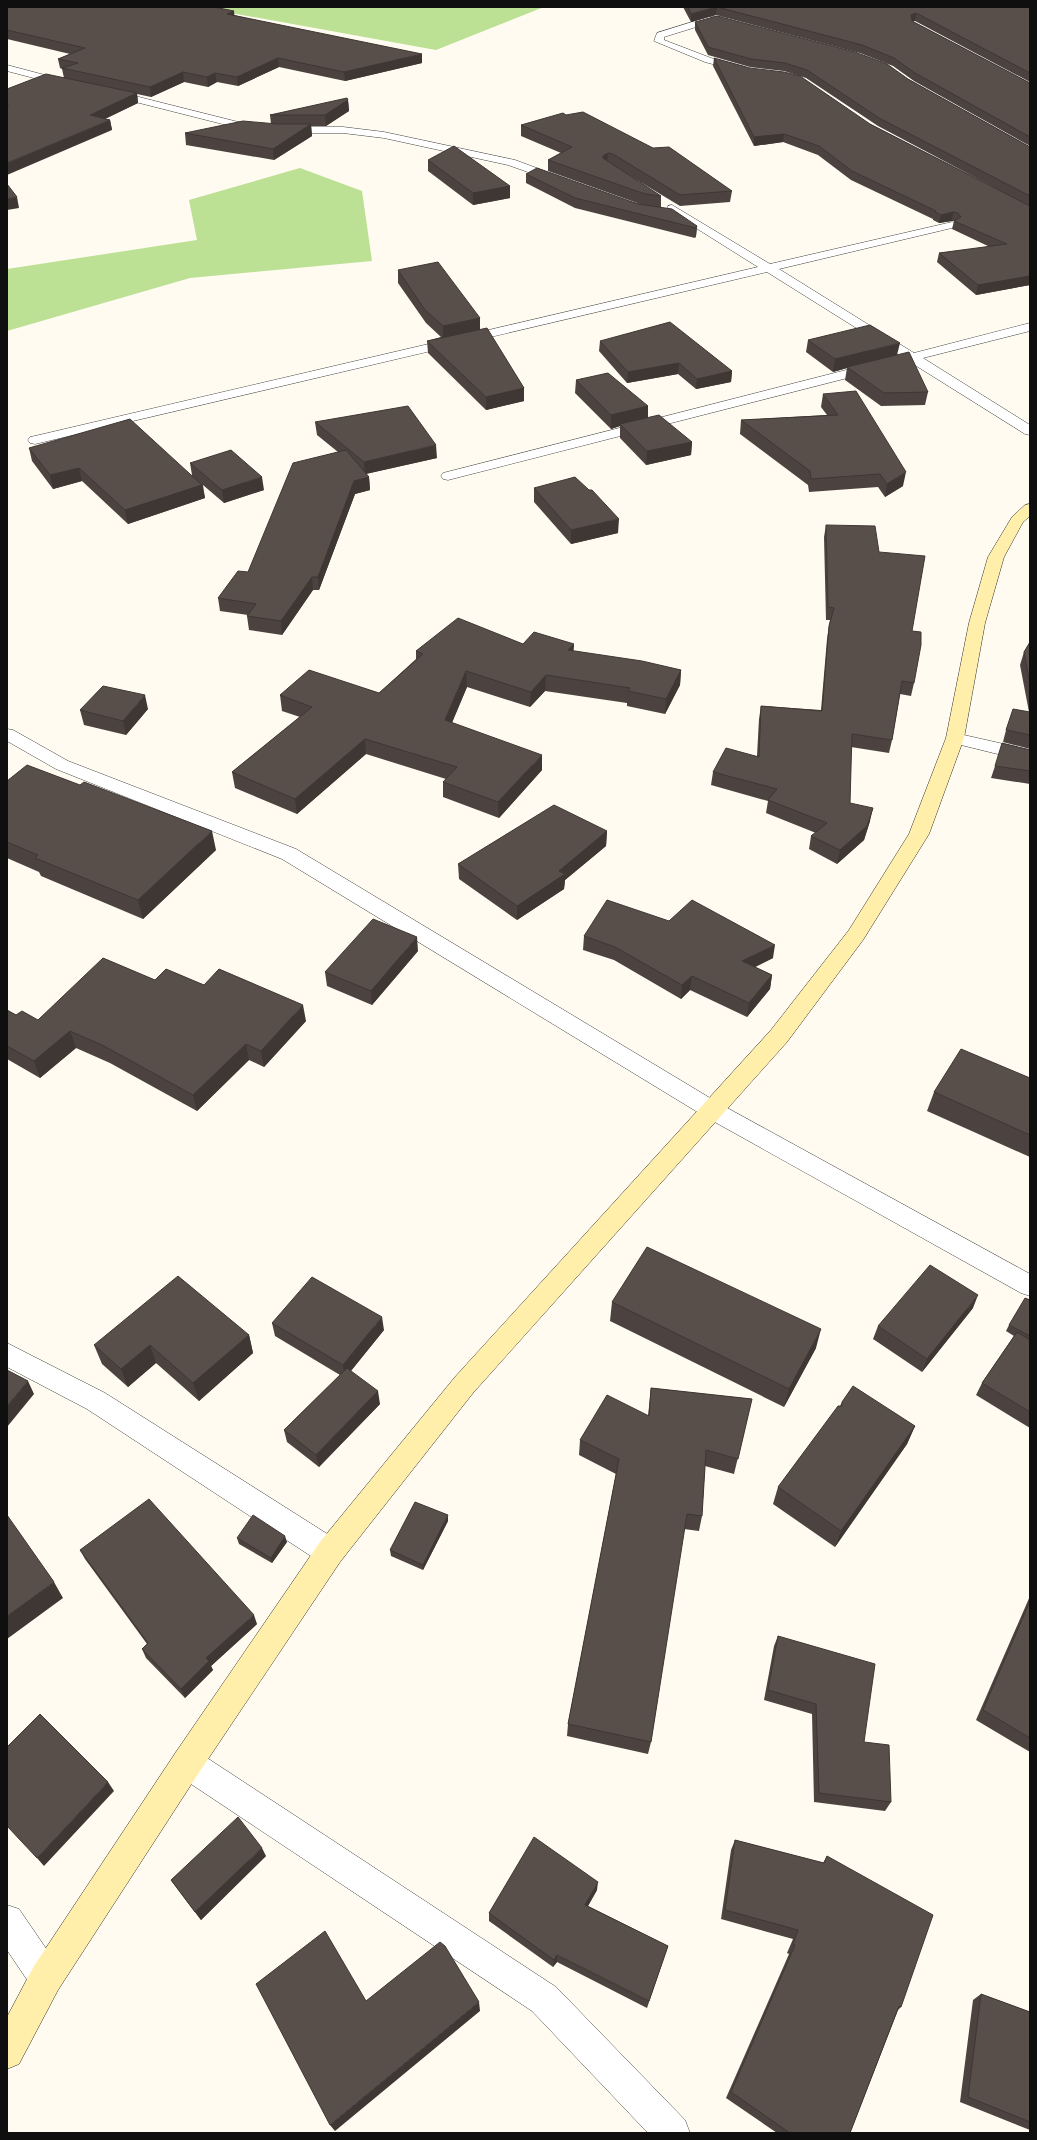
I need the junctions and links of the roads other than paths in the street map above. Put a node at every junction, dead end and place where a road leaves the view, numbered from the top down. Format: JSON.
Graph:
{"nodes":[{"id":1,"x":733,"y":22,"type":"edge"},
{"id":2,"x":7,"y":68,"type":"edge"},
{"id":3,"x":750,"y":71,"type":"edge"},
{"id":4,"x":81,"y":87,"type":"edge"},
{"id":5,"x":96,"y":90,"type":"edge"},
{"id":6,"x":575,"y":186,"type":"edge"},
{"id":7,"x":659,"y":200,"type":"edge"},
{"id":8,"x":642,"y":210,"type":"edge"},
{"id":9,"x":684,"y":215,"type":"junction"},
{"id":10,"x":952,"y":225,"type":"edge"},
{"id":11,"x":769,"y":268,"type":"junction"},
{"id":12,"x":1030,"y":327,"type":"edge"},
{"id":13,"x":912,"y":358,"type":"junction"},
{"id":14,"x":1030,"y":431,"type":"edge"},
{"id":15,"x":35,"y":440,"type":"dead end"},
{"id":16,"x":448,"y":476,"type":"dead end"},
{"id":17,"x":1030,"y":508,"type":"edge"},
{"id":18,"x":7,"y":734,"type":"edge"},
{"id":19,"x":955,"y":738,"type":"junction"},
{"id":20,"x":1030,"y":756,"type":"edge"},
{"id":21,"x":712,"y":1110,"type":"junction"},
{"id":22,"x":1030,"y":1286,"type":"edge"},
{"id":23,"x":7,"y":1354,"type":"edge"},
{"id":24,"x":330,"y":1552,"type":"junction"},
{"id":25,"x":186,"y":1763,"type":"junction"},
{"id":26,"x":7,"y":1921,"type":"edge"},
{"id":27,"x":46,"y":1978,"type":"junction"},
{"id":28,"x":7,"y":2052,"type":"edge"},
{"id":29,"x":672,"y":2133,"type":"edge"}],
"edges":[{"from":1,"to":3,"type":"street"},
{"from":2,"to":4,"type":"street"},
{"from":5,"to":6,"type":"street"},
{"from":7,"to":9,"type":"street"},
{"from":8,"to":9,"type":"street"},
{"from":9,"to":11,"type":"street"},
{"from":10,"to":11,"type":"street"},
{"from":11,"to":13,"type":"street"},
{"from":11,"to":15,"type":"street"},
{"from":12,"to":13,"type":"street"},
{"from":13,"to":14,"type":"street"},
{"from":13,"to":16,"type":"street"},
{"from":17,"to":19,"type":"street"},
{"from":18,"to":21,"type":"street"},
{"from":19,"to":20,"type":"street"},
{"from":19,"to":21,"type":"street"},
{"from":21,"to":22,"type":"street"},
{"from":21,"to":24,"type":"street"},
{"from":23,"to":24,"type":"street"},
{"from":24,"to":25,"type":"street"},
{"from":25,"to":27,"type":"street"},
{"from":25,"to":29,"type":"street"},
{"from":26,"to":27,"type":"street"},
{"from":27,"to":28,"type":"street"}]}
